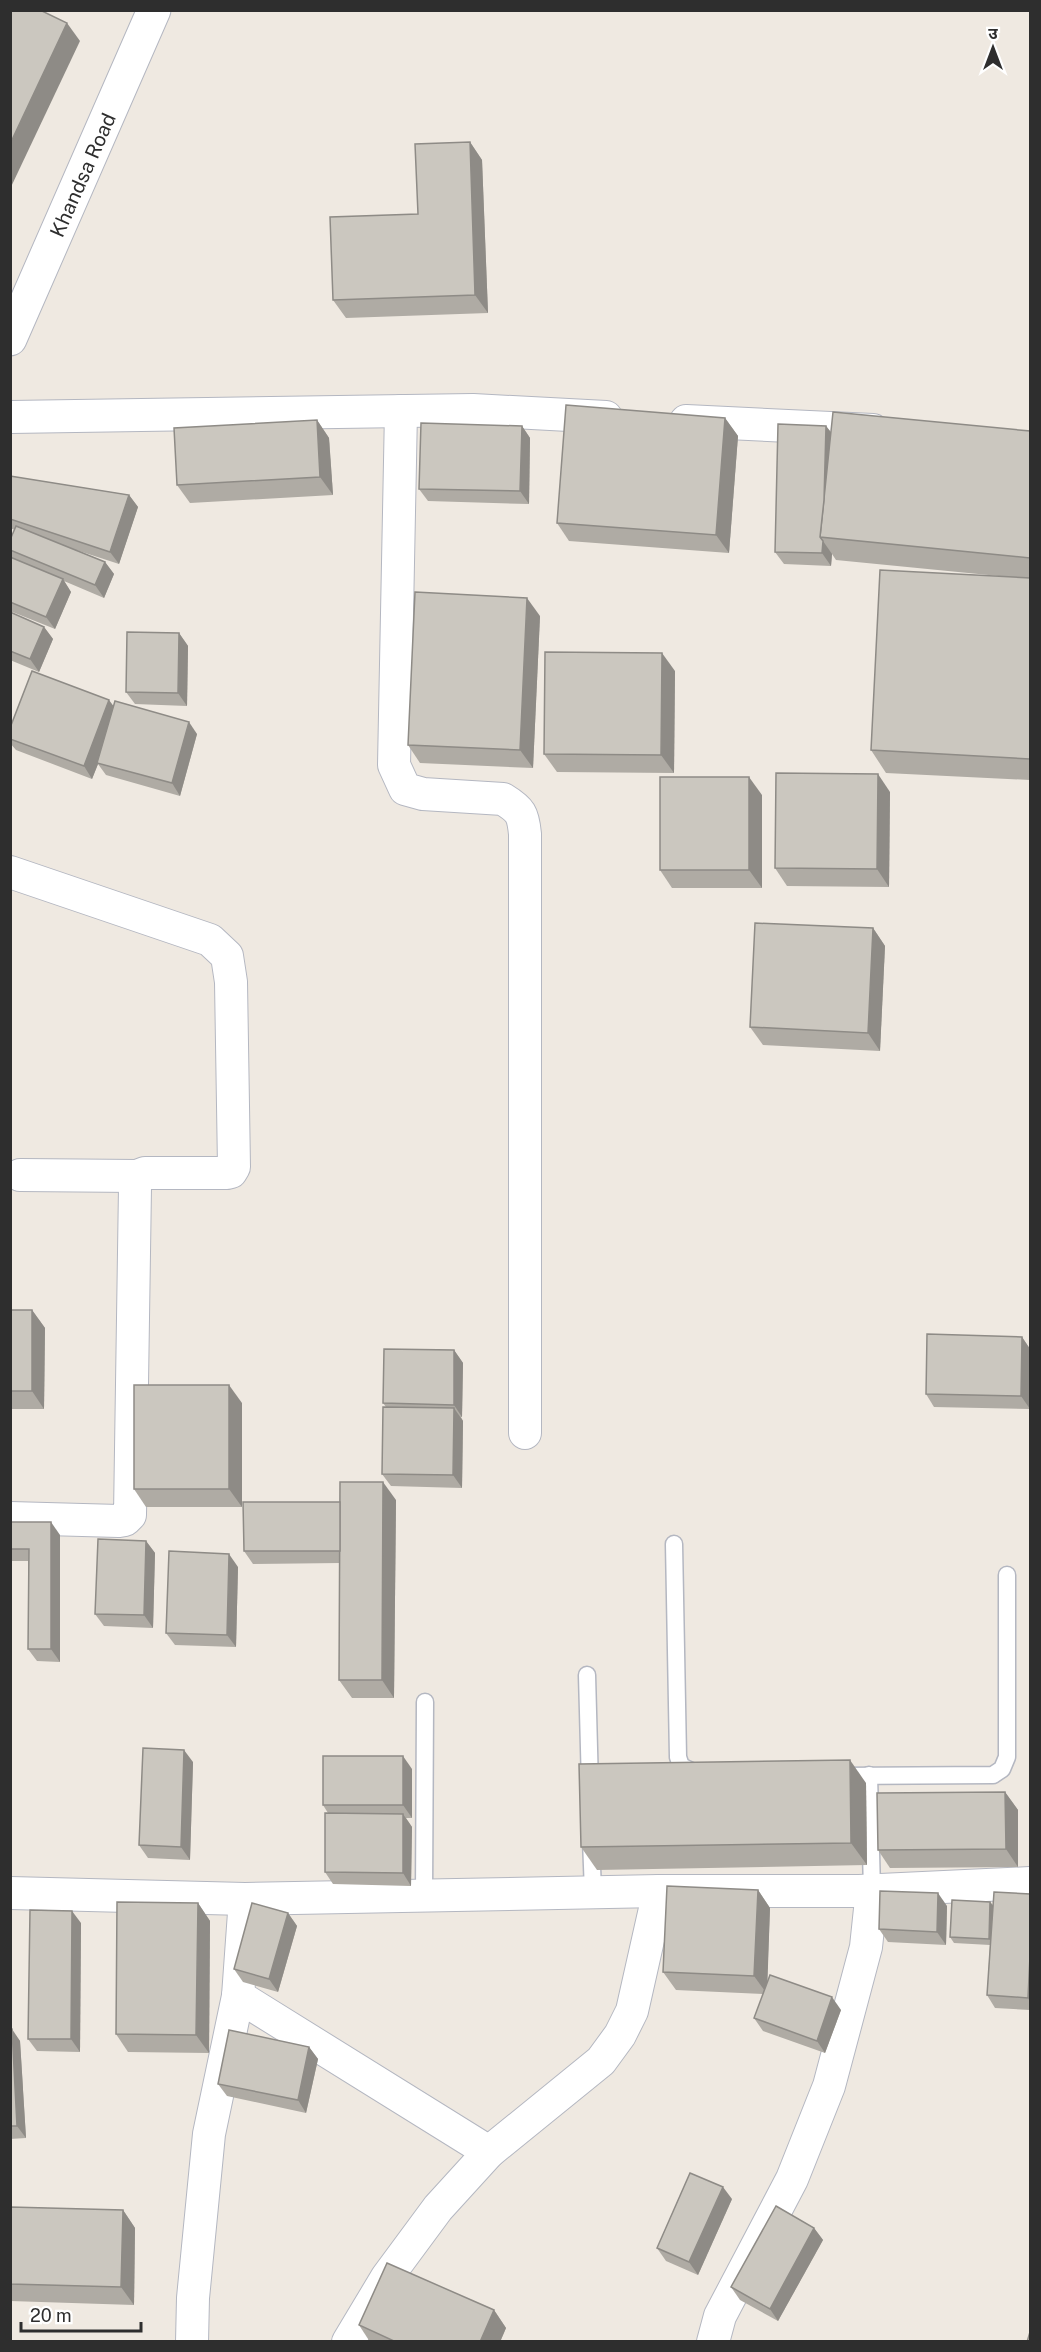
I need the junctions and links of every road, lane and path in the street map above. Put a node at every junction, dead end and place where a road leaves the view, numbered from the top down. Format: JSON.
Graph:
{"nodes":[{"id":1,"x":154,"y":10,"type":"edge"},
{"id":2,"x":13,"y":329,"type":"edge"},
{"id":3,"x":401,"y":411,"type":"junction"},
{"id":4,"x":10,"y":417,"type":"edge"},
{"id":5,"x":901,"y":431,"type":"edge"},
{"id":6,"x":10,"y":872,"type":"edge"},
{"id":7,"x":20,"y":1175,"type":"dead end"},
{"id":8,"x":137,"y":1176,"type":"junction"},
{"id":9,"x":525,"y":1433,"type":"dead end"},
{"id":10,"x":10,"y":1518,"type":"edge"},
{"id":11,"x":674,"y":1544,"type":"dead end"},
{"id":12,"x":1007,"y":1575,"type":"dead end"},
{"id":13,"x":587,"y":1675,"type":"dead end"},
{"id":14,"x":425,"y":1702,"type":"dead end"},
{"id":15,"x":869,"y":1775,"type":"junction"},
{"id":16,"x":709,"y":1776,"type":"edge"},
{"id":17,"x":823,"y":1776,"type":"edge"},
{"id":18,"x":1030,"y":1883,"type":"edge"},
{"id":19,"x":872,"y":1890,"type":"junction"},
{"id":20,"x":659,"y":1891,"type":"junction"},
{"id":21,"x":593,"y":1892,"type":"junction"},
{"id":22,"x":10,"y":1893,"type":"edge"},
{"id":23,"x":424,"y":1895,"type":"junction"},
{"id":24,"x":246,"y":1899,"type":"junction"},
{"id":25,"x":238,"y":1996,"type":"junction"},
{"id":26,"x":489,"y":2152,"type":"junction"},
{"id":27,"x":192,"y":2342,"type":"edge"},
{"id":28,"x":348,"y":2342,"type":"edge"},
{"id":29,"x":713,"y":2342,"type":"edge"}],
"edges":[{"from":1,"to":2,"type":"street","name":"Khandsa Road"},
{"from":3,"to":4,"type":"street"},
{"from":3,"to":5,"type":"street"},
{"from":3,"to":9,"type":"street"},
{"from":6,"to":8,"type":"street"},
{"from":7,"to":8,"type":"street"},
{"from":8,"to":10,"type":"street"},
{"from":11,"to":16,"type":"lane"},
{"from":12,"to":15,"type":"lane"},
{"from":13,"to":21,"type":"lane"},
{"from":14,"to":23,"type":"lane"},
{"from":15,"to":17,"type":"lane"},
{"from":15,"to":19,"type":"lane"},
{"from":18,"to":19,"type":"street"},
{"from":19,"to":20,"type":"street"},
{"from":19,"to":29,"type":"street"},
{"from":20,"to":21,"type":"street"},
{"from":20,"to":26,"type":"street"},
{"from":21,"to":23,"type":"street"},
{"from":22,"to":24,"type":"street"},
{"from":23,"to":24,"type":"street"},
{"from":24,"to":25,"type":"street"},
{"from":25,"to":26,"type":"street"},
{"from":25,"to":27,"type":"street"},
{"from":26,"to":28,"type":"street"}]}
